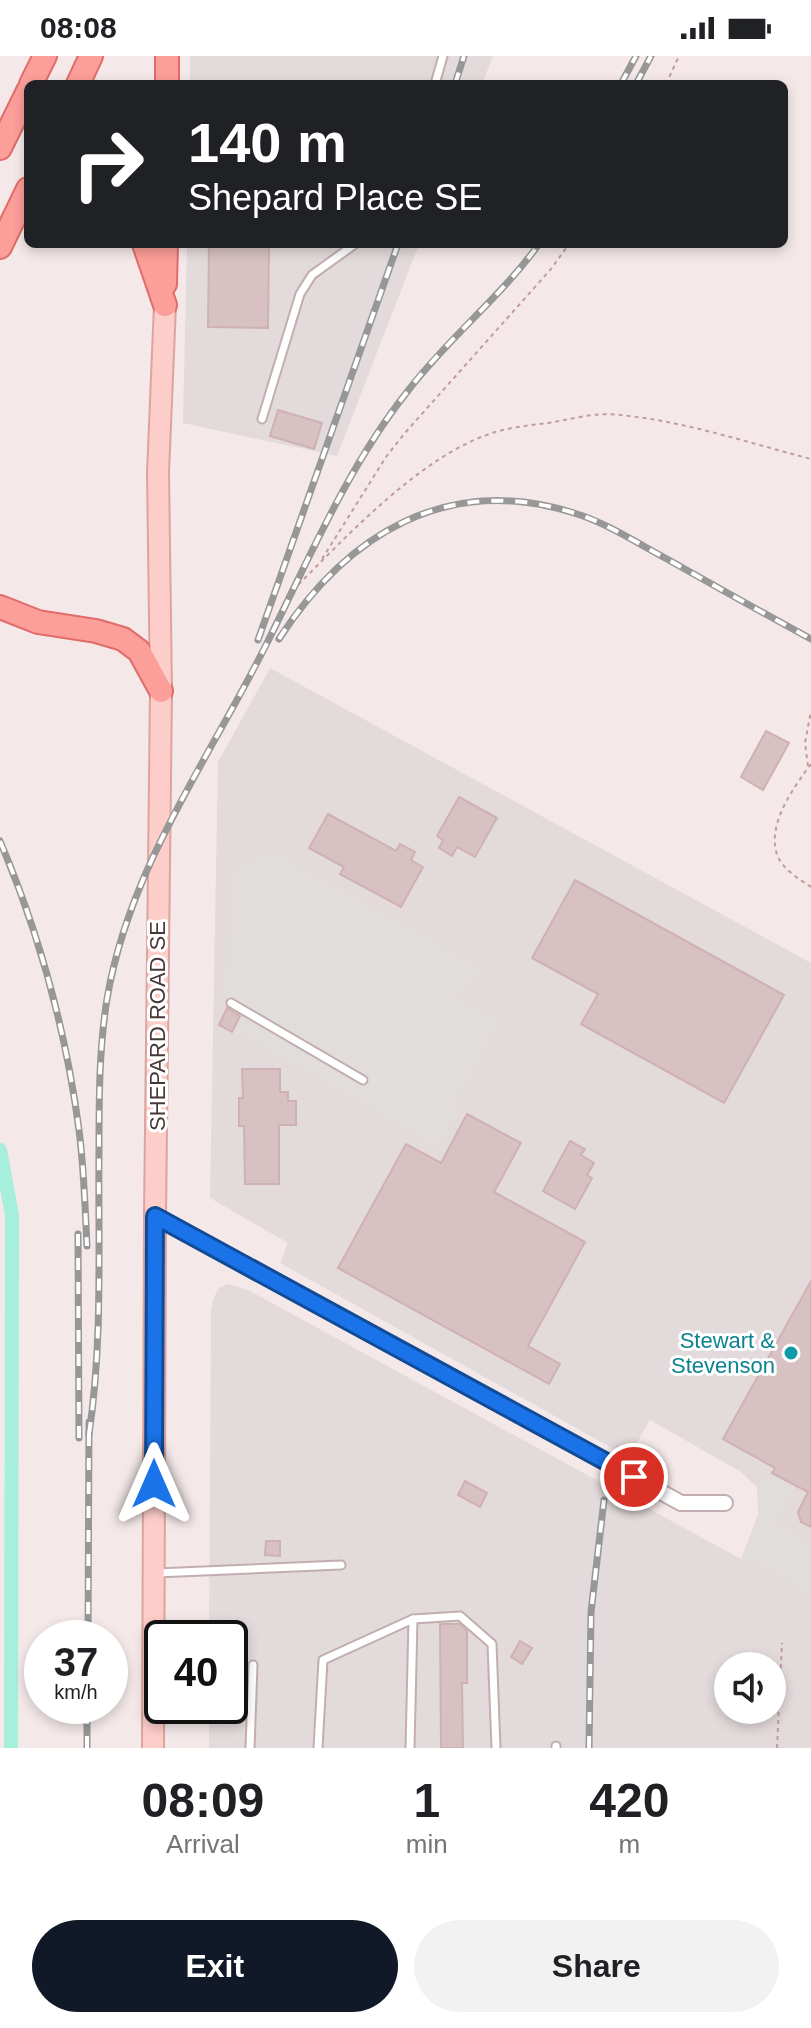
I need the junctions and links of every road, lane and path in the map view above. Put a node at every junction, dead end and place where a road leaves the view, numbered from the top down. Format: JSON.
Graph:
{"nodes":[{"id":1,"x":45,"y":56,"type":"edge"},
{"id":2,"x":91,"y":56,"type":"edge"},
{"id":3,"x":167,"y":56,"type":"edge"},
{"id":4,"x":443,"y":56,"type":"edge"},
{"id":5,"x":679,"y":56,"type":"edge"},
{"id":6,"x":33,"y":80,"type":"edge"},
{"id":7,"x":80,"y":80,"type":"edge"},
{"id":8,"x":167,"y":80,"type":"edge"},
{"id":9,"x":436,"y":80,"type":"edge"},
{"id":10,"x":668,"y":80,"type":"edge"},
{"id":11,"x":24,"y":99,"type":"edge"},
{"id":12,"x":0,"y":148,"type":"edge"},
{"id":13,"x":24,"y":197,"type":"edge"},
{"id":14,"x":24,"y":224,"type":"edge"},
{"id":15,"x":0,"y":247,"type":"edge"},
{"id":16,"x":145,"y":248,"type":"edge"},
{"id":17,"x":166,"y":248,"type":"edge"},
{"id":18,"x":349,"y":248,"type":"edge"},
{"id":19,"x":566,"y":248,"type":"edge"},
{"id":20,"x":0,"y":269,"type":"edge"},
{"id":21,"x":165,"y":305,"type":"junction"},
{"id":22,"x":262,"y":419,"type":"dead end"},
{"id":23,"x":811,"y":459,"type":"edge"},
{"id":24,"x":319,"y":563,"type":"junction"},
{"id":25,"x":293,"y":590,"type":"dead end"},
{"id":26,"x":0,"y":607,"type":"edge"},
{"id":27,"x":161,"y":691,"type":"junction"},
{"id":28,"x":811,"y":711,"type":"edge"},
{"id":29,"x":810,"y":765,"type":"edge"},
{"id":30,"x":811,"y":887,"type":"edge"},
{"id":31,"x":231,"y":1003,"type":"dead end"},
{"id":32,"x":363,"y":1080,"type":"dead end"},
{"id":33,"x":155,"y":1216,"type":"junction"},
{"id":34,"x":725,"y":1503,"type":"dead end"},
{"id":35,"x":341,"y":1565,"type":"dead end"},
{"id":36,"x":154,"y":1573,"type":"junction"},
{"id":37,"x":413,"y":1619,"type":"junction"},
{"id":38,"x":782,"y":1643,"type":"dead end"},
{"id":39,"x":253,"y":1665,"type":"dead end"},
{"id":40,"x":153,"y":1748,"type":"edge"},
{"id":41,"x":250,"y":1748,"type":"edge"},
{"id":42,"x":318,"y":1748,"type":"edge"},
{"id":43,"x":410,"y":1748,"type":"edge"},
{"id":44,"x":496,"y":1748,"type":"edge"},
{"id":45,"x":777,"y":1748,"type":"edge"}],
"edges":[{"from":1,"to":6,"type":"main road"},
{"from":2,"to":7,"type":"main road"},
{"from":3,"to":8,"type":"main road"},
{"from":4,"to":9,"type":"lane"},
{"from":5,"to":10,"type":"path"},
{"from":11,"to":12,"type":"main road"},
{"from":13,"to":15,"type":"main road"},
{"from":14,"to":20,"type":"main road"},
{"from":16,"to":21,"type":"main road"},
{"from":17,"to":21,"type":"main road"},
{"from":18,"to":22,"type":"lane"},
{"from":19,"to":24,"type":"path"},
{"from":21,"to":27,"type":"street","name":"SHEPARD ROAD SE"},
{"from":23,"to":24,"type":"path"},
{"from":24,"to":25,"type":"path"},
{"from":26,"to":27,"type":"main road"},
{"from":27,"to":33,"type":"street","name":"SHEPARD ROAD SE"},
{"from":28,"to":29,"type":"path"},
{"from":29,"to":30,"type":"path"},
{"from":31,"to":32,"type":"lane"},
{"from":33,"to":34,"type":"street"},
{"from":33,"to":36,"type":"street","name":"SHEPARD ROAD SE"},
{"from":35,"to":36,"type":"lane"},
{"from":36,"to":40,"type":"street","name":"SHEPARD ROAD SE"},
{"from":37,"to":42,"type":"lane"},
{"from":37,"to":43,"type":"lane"},
{"from":37,"to":44,"type":"lane"},
{"from":38,"to":45,"type":"path"},
{"from":39,"to":41,"type":"lane"}]}
